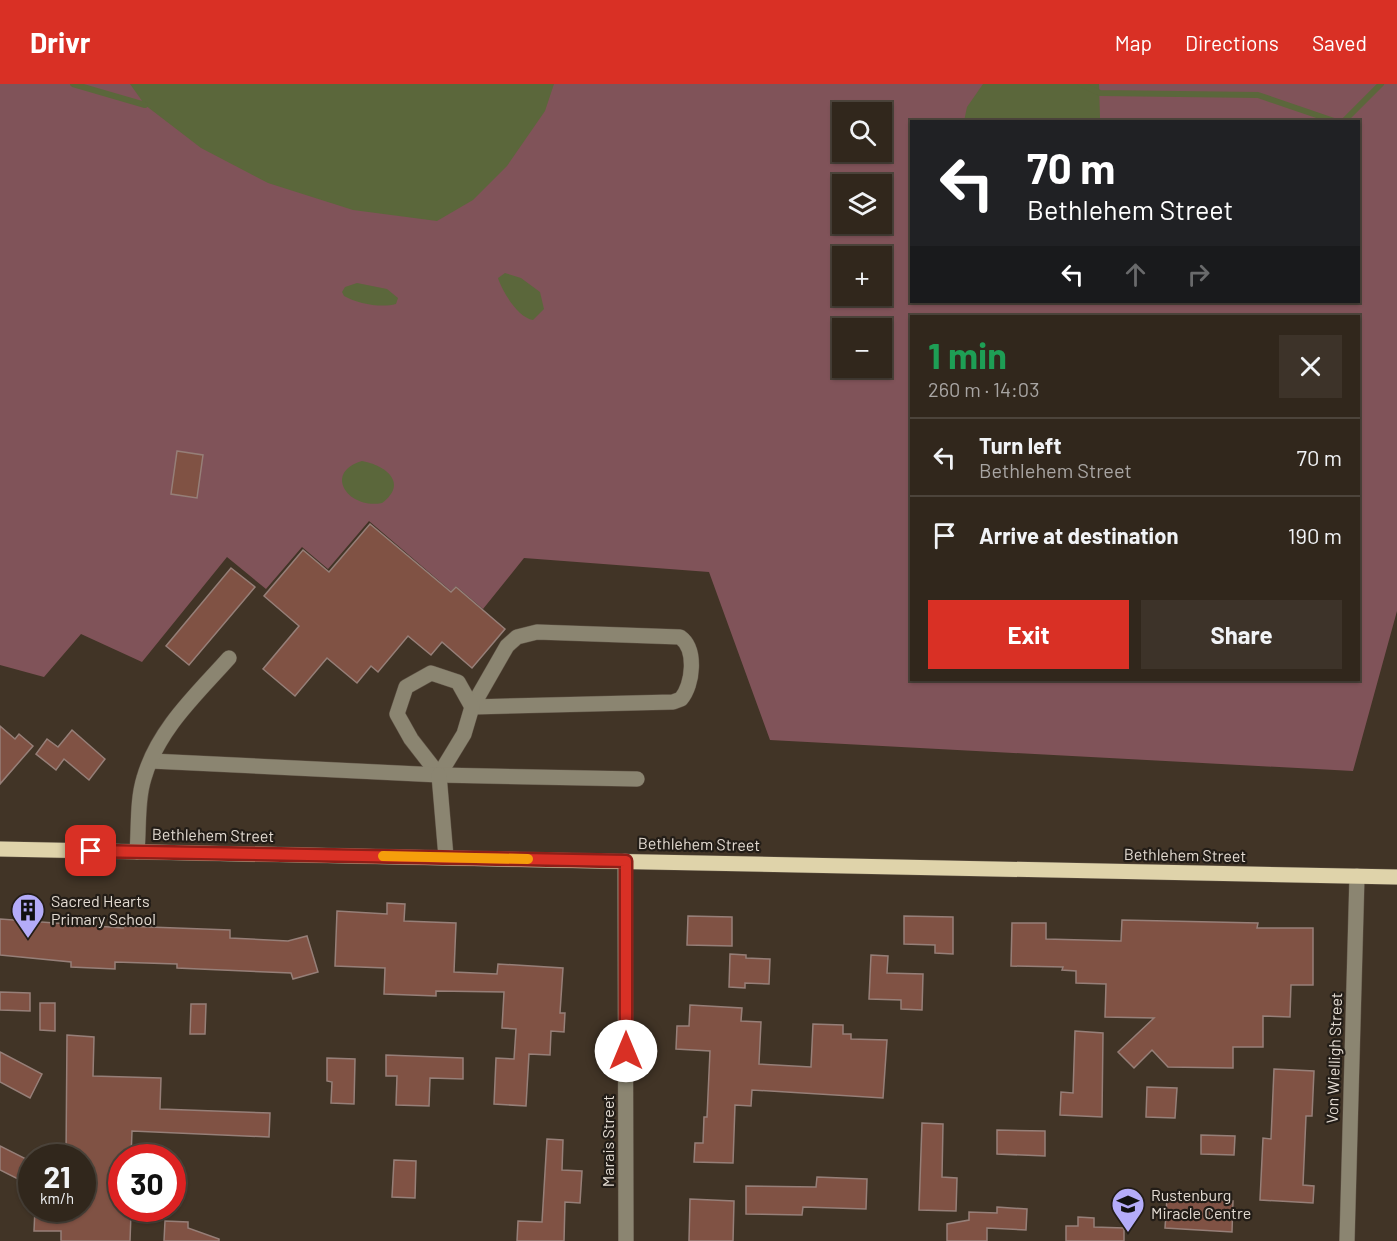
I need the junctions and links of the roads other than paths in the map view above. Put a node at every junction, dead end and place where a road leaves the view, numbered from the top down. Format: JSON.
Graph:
{"nodes":[{"id":1,"x":229,"y":658,"type":"dead end"},
{"id":2,"x":472,"y":707,"type":"junction"},
{"id":3,"x":151,"y":761,"type":"junction"},
{"id":4,"x":439,"y":775,"type":"junction"},
{"id":5,"x":637,"y":779,"type":"dead end"},
{"id":6,"x":0,"y":849,"type":"edge"},
{"id":7,"x":137,"y":852,"type":"junction"},
{"id":8,"x":446,"y":857,"type":"junction"},
{"id":9,"x":626,"y":861,"type":"junction"},
{"id":10,"x":1357,"y":876,"type":"junction"},
{"id":11,"x":1397,"y":877,"type":"edge"},
{"id":12,"x":626,"y":1241,"type":"edge"},
{"id":13,"x":1347,"y":1241,"type":"edge"}],
"edges":[{"from":1,"to":3,"type":"street"},
{"from":2,"to":2,"type":"street"},
{"from":2,"to":4,"type":"street"},
{"from":2,"to":4,"type":"street"},
{"from":3,"to":4,"type":"street"},
{"from":3,"to":7,"type":"street"},
{"from":4,"to":5,"type":"street"},
{"from":4,"to":8,"type":"street"},
{"from":6,"to":7,"type":"main road","name":"Bethlehem Street"},
{"from":7,"to":8,"type":"main road","name":"Bethlehem Street"},
{"from":8,"to":9,"type":"main road","name":"Bethlehem Street"},
{"from":9,"to":10,"type":"main road","name":"Bethlehem Street"},
{"from":9,"to":12,"type":"street","name":"Marais Street"},
{"from":10,"to":11,"type":"main road","name":"Bethlehem Street"},
{"from":10,"to":13,"type":"street","name":"Von Wielligh Street"}]}
